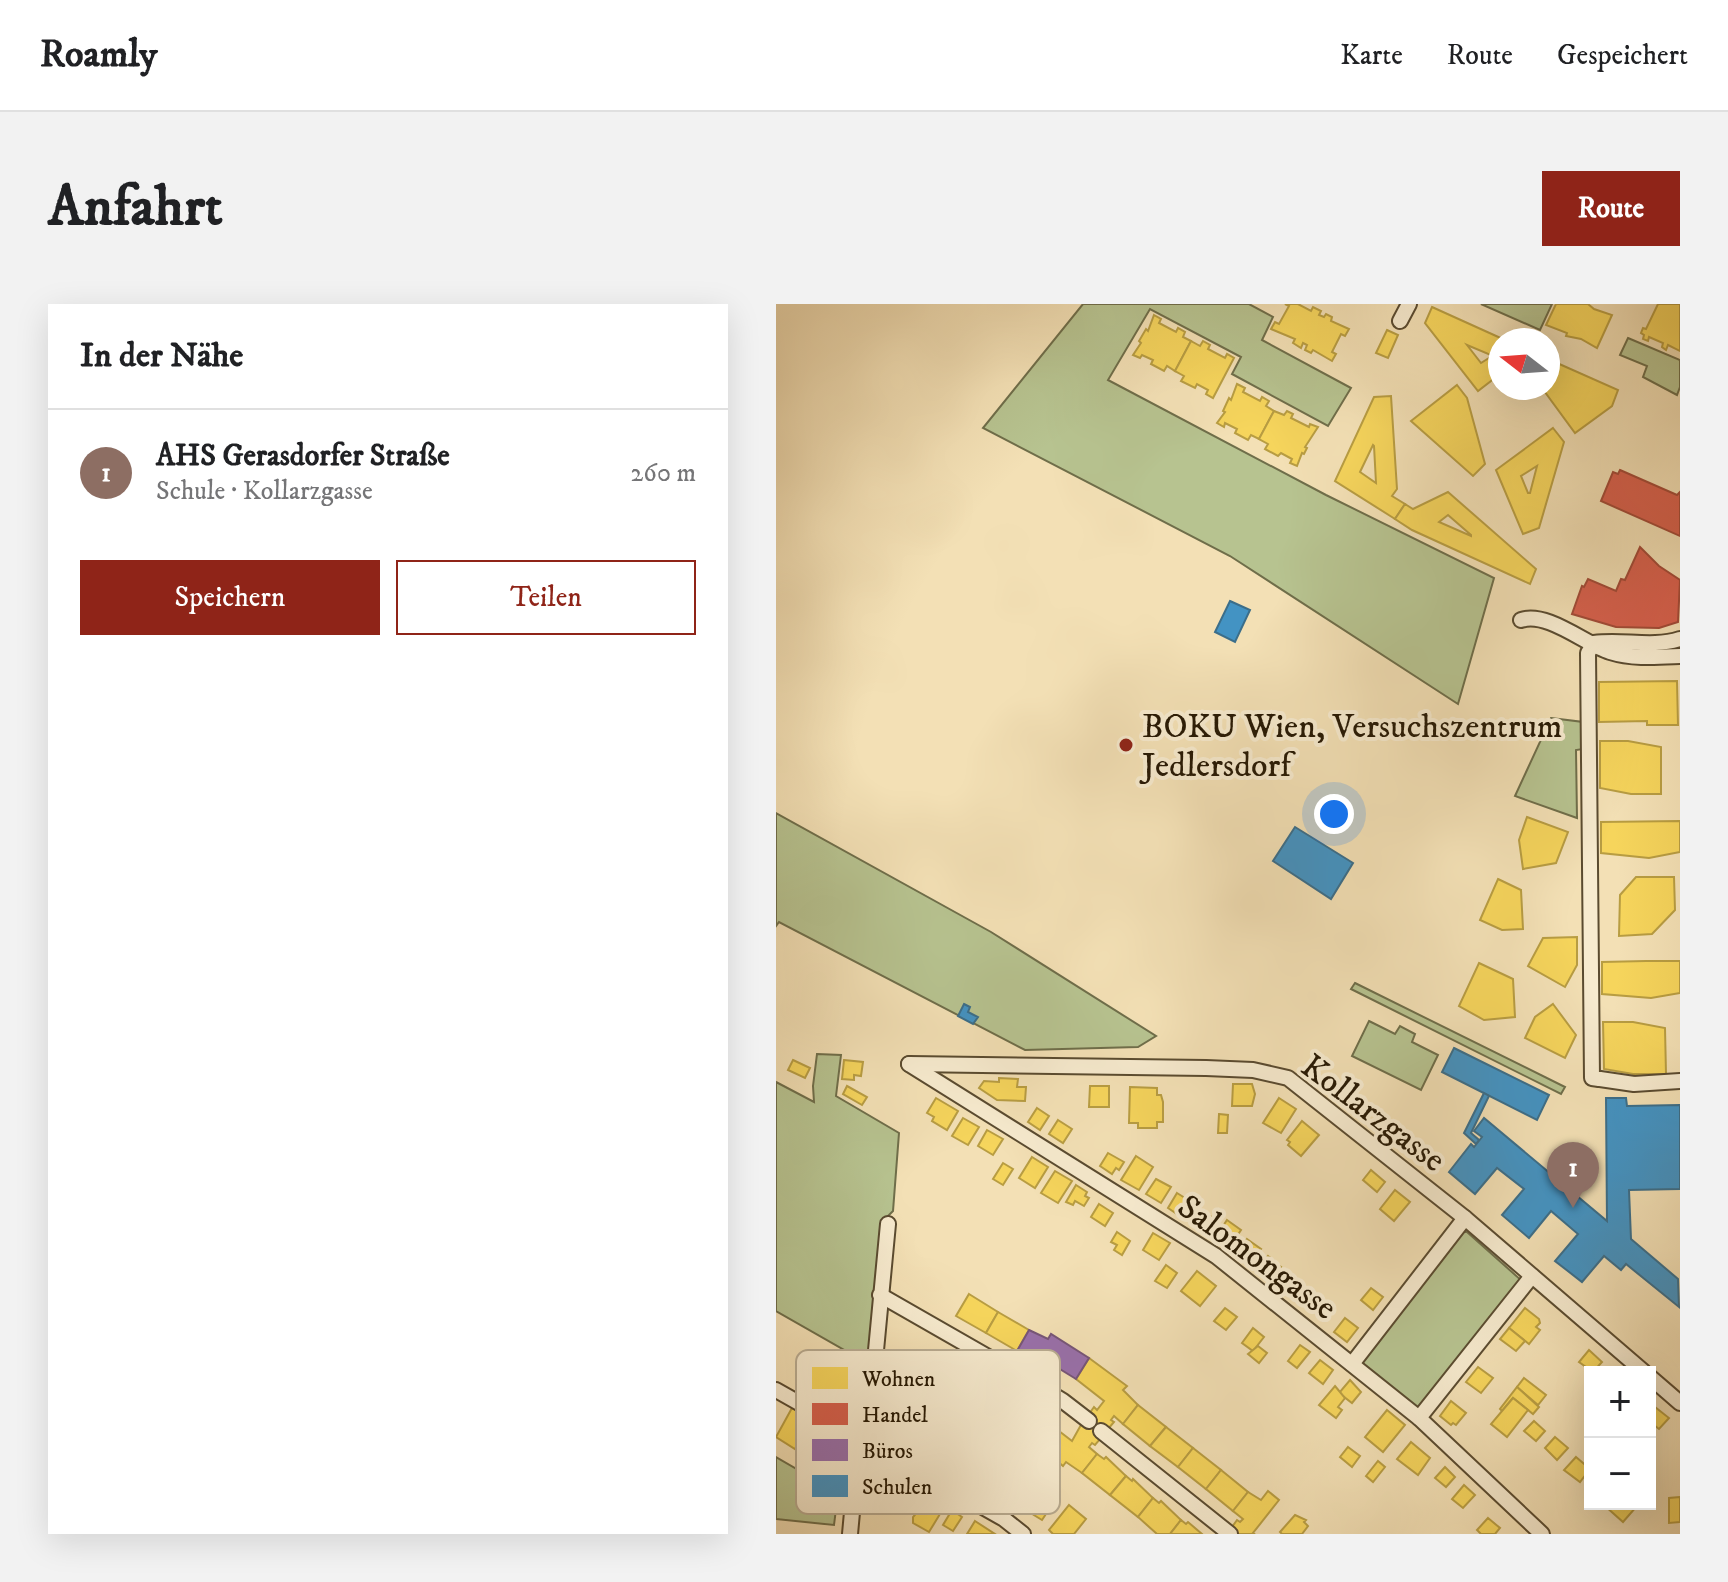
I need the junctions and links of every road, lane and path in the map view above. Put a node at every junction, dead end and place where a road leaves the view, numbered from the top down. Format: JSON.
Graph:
{"nodes":[{"id":1,"x":1409,"y":304,"type":"edge"},
{"id":2,"x":1400,"y":321,"type":"dead end"},
{"id":3,"x":1521,"y":620,"type":"dead end"},
{"id":4,"x":1680,"y":639,"type":"edge"},
{"id":5,"x":1594,"y":643,"type":"junction"},
{"id":6,"x":1680,"y":656,"type":"edge"},
{"id":7,"x":909,"y":1064,"type":"joint"},
{"id":8,"x":1680,"y":1081,"type":"edge"},
{"id":9,"x":1465,"y":1218,"type":"junction"},
{"id":10,"x":888,"y":1224,"type":"dead end"},
{"id":11,"x":1532,"y":1276,"type":"junction"},
{"id":12,"x":880,"y":1295,"type":"junction"},
{"id":13,"x":875,"y":1350,"type":"edge"},
{"id":14,"x":976,"y":1350,"type":"edge"},
{"id":15,"x":1352,"y":1364,"type":"junction"},
{"id":16,"x":1637,"y":1366,"type":"edge"},
{"id":17,"x":1656,"y":1382,"type":"edge"},
{"id":18,"x":776,"y":1390,"type":"edge"},
{"id":19,"x":1060,"y":1399,"type":"edge"},
{"id":20,"x":796,"y":1401,"type":"edge"},
{"id":21,"x":1680,"y":1403,"type":"edge"},
{"id":22,"x":1419,"y":1418,"type":"junction"},
{"id":23,"x":1089,"y":1421,"type":"dead end"},
{"id":24,"x":1101,"y":1431,"type":"dead end"},
{"id":25,"x":852,"y":1514,"type":"edge"},
{"id":26,"x":995,"y":1514,"type":"edge"},
{"id":27,"x":850,"y":1534,"type":"edge"},
{"id":28,"x":1023,"y":1534,"type":"edge"},
{"id":29,"x":1230,"y":1534,"type":"edge"},
{"id":30,"x":1542,"y":1534,"type":"edge"}],
"edges":[{"from":1,"to":2,"type":"street"},
{"from":3,"to":5,"type":"street"},
{"from":4,"to":5,"type":"street"},
{"from":5,"to":6,"type":"street"},
{"from":5,"to":8,"type":"street"},
{"from":7,"to":9,"type":"street","name":"Kollarzgasse"},
{"from":7,"to":15,"type":"street","name":"Salomongasse"},
{"from":9,"to":11,"type":"street","name":"Kollarzgasse"},
{"from":9,"to":15,"type":"street"},
{"from":10,"to":12,"type":"street"},
{"from":11,"to":16,"type":"street","name":"Kollarzgasse"},
{"from":11,"to":22,"type":"street"},
{"from":12,"to":13,"type":"street"},
{"from":12,"to":14,"type":"street"},
{"from":15,"to":22,"type":"street","name":"Salomongasse"},
{"from":17,"to":21,"type":"street"},
{"from":18,"to":20,"type":"street"},
{"from":19,"to":23,"type":"street"},
{"from":22,"to":30,"type":"street","name":"Salomongasse"},
{"from":24,"to":29,"type":"street"},
{"from":25,"to":27,"type":"street"},
{"from":26,"to":28,"type":"street"}]}
